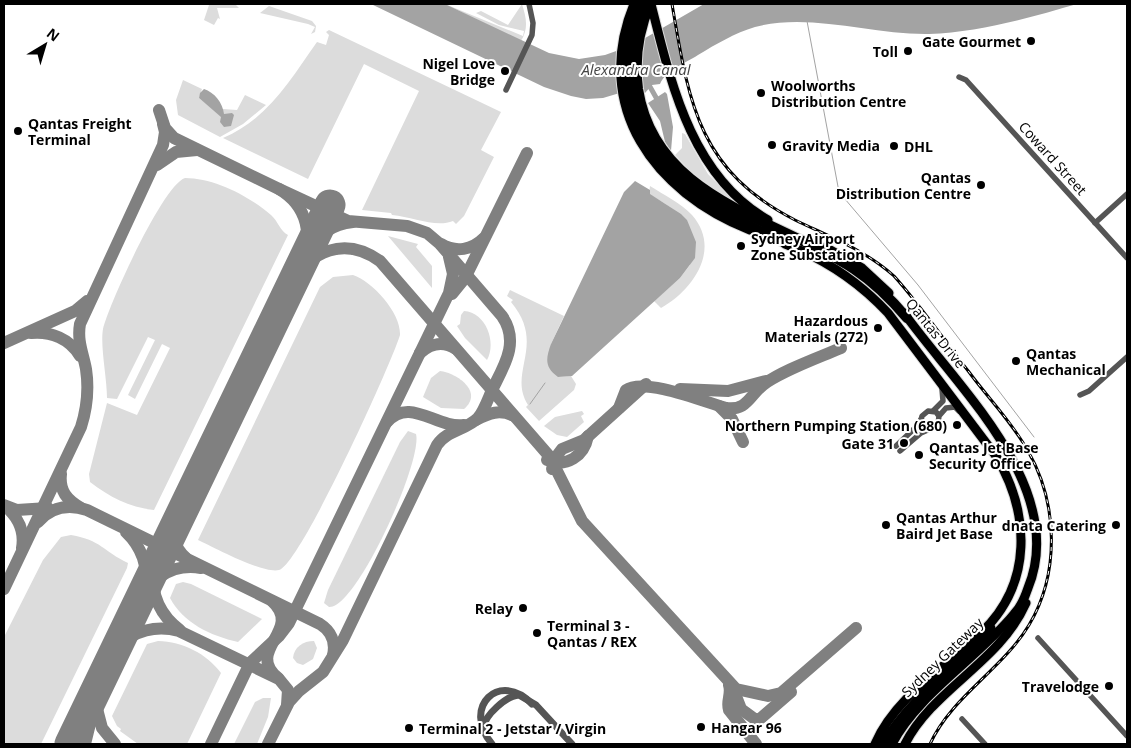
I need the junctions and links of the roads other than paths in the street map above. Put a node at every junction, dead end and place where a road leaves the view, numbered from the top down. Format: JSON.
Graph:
{"nodes":[{"id":1,"x":529,"y":4,"type":"edge"},
{"id":2,"x":634,"y":4,"type":"edge"},
{"id":3,"x":641,"y":4,"type":"edge"},
{"id":4,"x":651,"y":4,"type":"edge"},
{"id":5,"x":959,"y":77,"type":"dead end"},
{"id":6,"x":506,"y":90,"type":"dead end"},
{"id":7,"x":688,"y":187,"type":"junction"},
{"id":8,"x":1127,"y":194,"type":"edge"},
{"id":9,"x":1095,"y":223,"type":"junction"},
{"id":10,"x":790,"y":245,"type":"joint"},
{"id":11,"x":1127,"y":258,"type":"edge"},
{"id":12,"x":907,"y":318,"type":"junction"},
{"id":13,"x":1127,"y":357,"type":"edge"},
{"id":14,"x":935,"y":376,"type":"junction"},
{"id":15,"x":1080,"y":395,"type":"dead end"},
{"id":16,"x":933,"y":411,"type":"junction"},
{"id":17,"x":939,"y":416,"type":"junction"},
{"id":18,"x":921,"y":418,"type":"junction"},
{"id":19,"x":967,"y":418,"type":"junction"},
{"id":20,"x":930,"y":429,"type":"junction"},
{"id":21,"x":1035,"y":571,"type":"junction"},
{"id":22,"x":1013,"y":586,"type":"junction"},
{"id":23,"x":1038,"y":638,"type":"dead end"},
{"id":24,"x":962,"y":719,"type":"dead end"},
{"id":25,"x":1127,"y":736,"type":"edge"},
{"id":26,"x":490,"y":743,"type":"edge"},
{"id":27,"x":570,"y":744,"type":"edge"},
{"id":28,"x":875,"y":744,"type":"edge"},
{"id":29,"x":884,"y":744,"type":"edge"},
{"id":30,"x":892,"y":744,"type":"edge"},
{"id":31,"x":905,"y":744,"type":"edge"},
{"id":32,"x":985,"y":744,"type":"edge"}],
"edges":[{"from":1,"to":6,"type":"street"},
{"from":2,"to":7,"type":"main road"},
{"from":3,"to":7,"type":"highway","name":"Qantas Drive"},
{"from":4,"to":7,"type":"highway","name":"Qantas Drive"},
{"from":4,"to":12,"type":"main road"},
{"from":5,"to":9,"type":"street","name":"Coward Street"},
{"from":7,"to":10,"type":"highway","name":"Qantas Drive"},
{"from":7,"to":12,"type":"highway","name":"Qantas Drive"},
{"from":8,"to":9,"type":"street"},
{"from":9,"to":11,"type":"street","name":"Coward Street"},
{"from":10,"to":14,"type":"main road","name":"Qantas Drive"},
{"from":12,"to":21,"type":"main road","name":"Qantas Drive"},
{"from":13,"to":15,"type":"street"},
{"from":14,"to":16,"type":"street"},
{"from":14,"to":19,"type":"main road","name":"Qantas Drive"},
{"from":16,"to":17,"type":"street"},
{"from":16,"to":18,"type":"street"},
{"from":17,"to":19,"type":"street"},
{"from":17,"to":20,"type":"street"},
{"from":18,"to":20,"type":"street"},
{"from":18,"to":20,"type":"street"},
{"from":19,"to":22,"type":"main road","name":"Qantas Drive"},
{"from":21,"to":30,"type":"main road"},
{"from":21,"to":31,"type":"main road","name":"Qantas Drive"},
{"from":22,"to":28,"type":"main road"},
{"from":22,"to":29,"type":"main road","name":"Sydney Gateway"},
{"from":23,"to":25,"type":"street"},
{"from":24,"to":32,"type":"street"},
{"from":26,"to":27,"type":"street"},
{"from":26,"to":27,"type":"street","bridge":true}]}
